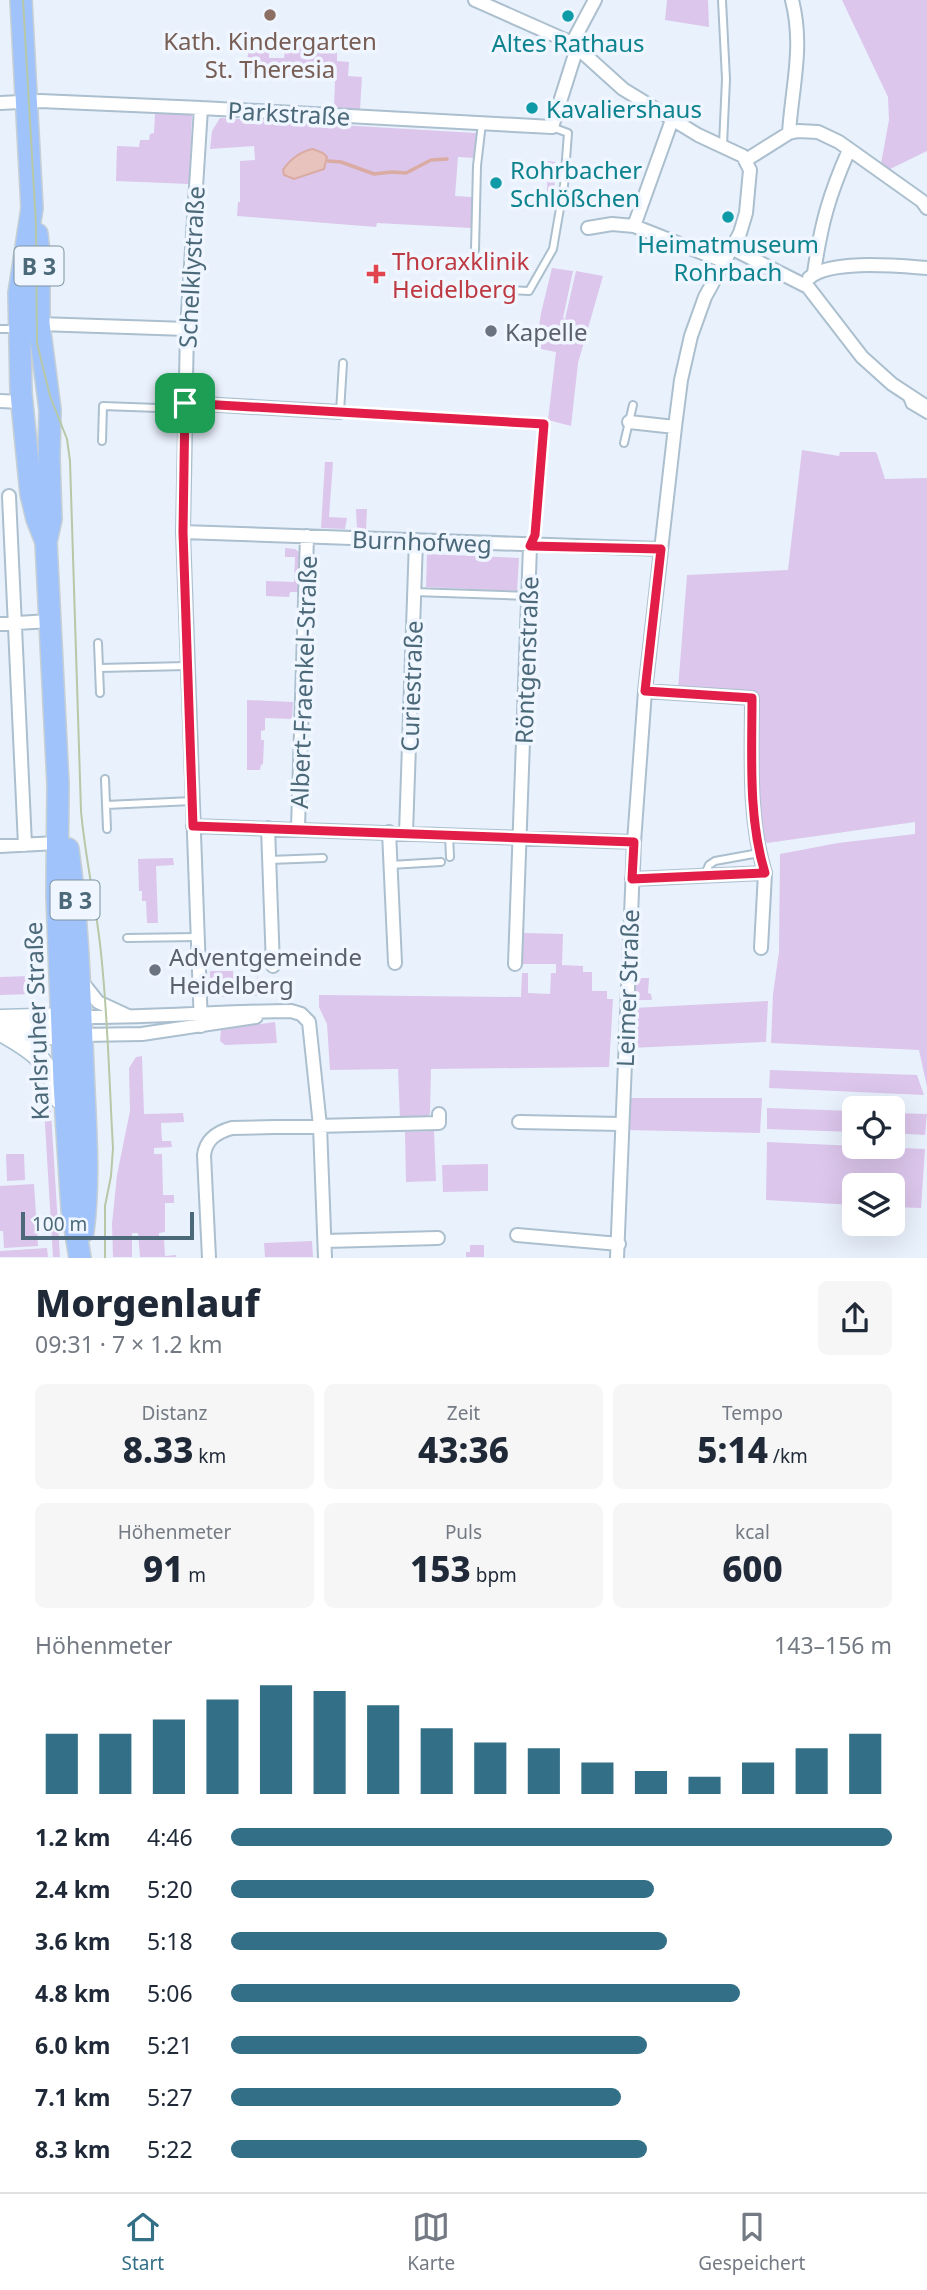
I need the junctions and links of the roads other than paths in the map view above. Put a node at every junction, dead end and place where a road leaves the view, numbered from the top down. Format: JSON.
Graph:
{"nodes":[{"id":1,"x":21,"y":0,"type":"edge"},
{"id":2,"x":475,"y":0,"type":"edge"},
{"id":3,"x":595,"y":0,"type":"edge"},
{"id":4,"x":722,"y":0,"type":"edge"},
{"id":5,"x":792,"y":0,"type":"edge"},
{"id":6,"x":574,"y":46,"type":"junction"},
{"id":7,"x":27,"y":102,"type":"junction"},
{"id":8,"x":0,"y":103,"type":"edge"},
{"id":9,"x":201,"y":108,"type":"junction"},
{"id":10,"x":672,"y":120,"type":"junction"},
{"id":11,"x":482,"y":123,"type":"junction"},
{"id":12,"x":552,"y":127,"type":"junction"},
{"id":13,"x":789,"y":133,"type":"junction"},
{"id":14,"x":723,"y":147,"type":"junction"},
{"id":15,"x":849,"y":150,"type":"junction"},
{"id":16,"x":746,"y":160,"type":"junction"},
{"id":17,"x":927,"y":208,"type":"edge"},
{"id":18,"x":634,"y":226,"type":"junction"},
{"id":19,"x":588,"y":228,"type":"dead end"},
{"id":20,"x":733,"y":249,"type":"junction"},
{"id":21,"x":475,"y":250,"type":"dead end"},
{"id":22,"x":723,"y":261,"type":"junction"},
{"id":23,"x":927,"y":268,"type":"edge"},
{"id":24,"x":814,"y":273,"type":"junction"},
{"id":25,"x":803,"y":283,"type":"junction"},
{"id":26,"x":488,"y":289,"type":"dead end"},
{"id":27,"x":19,"y":328,"type":"edge"},
{"id":28,"x":187,"y":330,"type":"junction"},
{"id":29,"x":343,"y":363,"type":"dead end"},
{"id":30,"x":905,"y":393,"type":"junction"},
{"id":31,"x":0,"y":401,"type":"edge"},
{"id":32,"x":22,"y":402,"type":"junction"},
{"id":33,"x":633,"y":405,"type":"dead end"},
{"id":34,"x":185,"y":406,"type":"junction"},
{"id":35,"x":927,"y":407,"type":"edge"},
{"id":36,"x":340,"y":412,"type":"junction"},
{"id":37,"x":927,"y":415,"type":"edge"},
{"id":38,"x":629,"y":422,"type":"junction"},
{"id":39,"x":675,"y":426,"type":"junction"},
{"id":40,"x":102,"y":441,"type":"dead end"},
{"id":41,"x":624,"y":443,"type":"dead end"},
{"id":42,"x":49,"y":458,"type":"junction"},
{"id":43,"x":9,"y":496,"type":"dead end"},
{"id":44,"x":183,"y":532,"type":"junction"},
{"id":45,"x":307,"y":536,"type":"junction"},
{"id":46,"x":416,"y":540,"type":"junction"},
{"id":47,"x":46,"y":542,"type":"junction"},
{"id":48,"x":530,"y":546,"type":"junction"},
{"id":49,"x":661,"y":549,"type":"junction"},
{"id":50,"x":6,"y":556,"type":"edge"},
{"id":51,"x":414,"y":592,"type":"junction"},
{"id":52,"x":528,"y":596,"type":"junction"},
{"id":53,"x":50,"y":621,"type":"junction"},
{"id":54,"x":15,"y":623,"type":"junction"},
{"id":55,"x":0,"y":624,"type":"edge"},
{"id":56,"x":98,"y":643,"type":"dead end"},
{"id":57,"x":187,"y":666,"type":"junction"},
{"id":58,"x":99,"y":668,"type":"junction"},
{"id":59,"x":645,"y":691,"type":"junction"},
{"id":60,"x":100,"y":693,"type":"dead end"},
{"id":61,"x":104,"y":779,"type":"dead end"},
{"id":62,"x":58,"y":784,"type":"junction"},
{"id":63,"x":192,"y":801,"type":"junction"},
{"id":64,"x":106,"y":805,"type":"junction"},
{"id":65,"x":193,"y":826,"type":"junction"},
{"id":66,"x":268,"y":828,"type":"junction"},
{"id":67,"x":298,"y":828,"type":"junction"},
{"id":68,"x":107,"y":829,"type":"dead end"},
{"id":69,"x":389,"y":832,"type":"junction"},
{"id":70,"x":406,"y":833,"type":"junction"},
{"id":71,"x":449,"y":835,"type":"junction"},
{"id":72,"x":519,"y":838,"type":"junction"},
{"id":73,"x":634,"y":842,"type":"junction"},
{"id":74,"x":57,"y":844,"type":"junction"},
{"id":75,"x":26,"y":845,"type":"junction"},
{"id":76,"x":0,"y":846,"type":"edge"},
{"id":77,"x":759,"y":853,"type":"junction"},
{"id":78,"x":450,"y":857,"type":"dead end"},
{"id":79,"x":324,"y":858,"type":"dead end"},
{"id":80,"x":269,"y":860,"type":"junction"},
{"id":81,"x":441,"y":862,"type":"dead end"},
{"id":82,"x":390,"y":865,"type":"junction"},
{"id":83,"x":765,"y":873,"type":"junction"},
{"id":84,"x":704,"y":876,"type":"junction"},
{"id":85,"x":632,"y":879,"type":"junction"},
{"id":86,"x":197,"y":937,"type":"junction"},
{"id":87,"x":127,"y":939,"type":"dead end"},
{"id":88,"x":761,"y":948,"type":"dead end"},
{"id":89,"x":395,"y":963,"type":"dead end"},
{"id":90,"x":514,"y":964,"type":"dead end"},
{"id":91,"x":273,"y":966,"type":"dead end"},
{"id":92,"x":78,"y":976,"type":"junction"},
{"id":93,"x":132,"y":1017,"type":"junction"},
{"id":94,"x":200,"y":1020,"type":"junction"},
{"id":95,"x":72,"y":1026,"type":"junction"},
{"id":96,"x":2,"y":1030,"type":"edge"},
{"id":97,"x":439,"y":1114,"type":"dead end"},
{"id":98,"x":519,"y":1122,"type":"dead end"},
{"id":99,"x":621,"y":1124,"type":"junction"},
{"id":100,"x":320,"y":1126,"type":"junction"},
{"id":101,"x":66,"y":1131,"type":"junction"},
{"id":102,"x":517,"y":1235,"type":"dead end"},
{"id":103,"x":438,"y":1238,"type":"dead end"},
{"id":104,"x":325,"y":1241,"type":"junction"},
{"id":105,"x":619,"y":1244,"type":"junction"},
{"id":106,"x":80,"y":1256,"type":"edge"},
{"id":107,"x":209,"y":1258,"type":"edge"},
{"id":108,"x":326,"y":1258,"type":"edge"},
{"id":109,"x":617,"y":1258,"type":"edge"}],
"edges":[{"from":1,"to":7,"type":"main road","name":"Karlsruher Straße","number":"B 3"},
{"from":2,"to":6,"type":"street"},
{"from":3,"to":6,"type":"street"},
{"from":4,"to":14,"type":"lane"},
{"from":5,"to":13,"type":"street"},
{"from":6,"to":10,"type":"street"},
{"from":6,"to":12,"type":"street"},
{"from":7,"to":8,"type":"street","name":"Parkstraße"},
{"from":7,"to":9,"type":"street","name":"Parkstraße"},
{"from":7,"to":27,"type":"main road","name":"Karlsruher Straße","number":"B 3"},
{"from":9,"to":11,"type":"street","name":"Parkstraße"},
{"from":9,"to":28,"type":"street","name":"Schelklystraße"},
{"from":10,"to":14,"type":"street"},
{"from":10,"to":18,"type":"street"},
{"from":11,"to":12,"type":"street","name":"Parkstraße"},
{"from":11,"to":21,"type":"lane"},
{"from":12,"to":26,"type":"lane"},
{"from":13,"to":15,"type":"street"},
{"from":13,"to":16,"type":"street"},
{"from":14,"to":16,"type":"street"},
{"from":15,"to":17,"type":"street"},
{"from":15,"to":24,"type":"street"},
{"from":16,"to":20,"type":"street","name":"Leimer Straße"},
{"from":18,"to":19,"type":"street"},
{"from":18,"to":22,"type":"street"},
{"from":20,"to":22,"type":"street","name":"Leimer Straße"},
{"from":20,"to":25,"type":"street"},
{"from":22,"to":39,"type":"street","name":"Leimer Straße"},
{"from":23,"to":24,"type":"street"},
{"from":24,"to":25,"type":"street"},
{"from":25,"to":30,"type":"street"},
{"from":27,"to":28,"type":"street"},
{"from":27,"to":32,"type":"main road","name":"Karlsruher Straße","number":"B 3"},
{"from":27,"to":42,"type":"main road","name":"Karlsruher Straße","number":"B 3"},
{"from":28,"to":34,"type":"street","name":"Schelklystraße"},
{"from":29,"to":36,"type":"lane"},
{"from":30,"to":35,"type":"street"},
{"from":30,"to":37,"type":"lane"},
{"from":31,"to":32,"type":"street"},
{"from":32,"to":42,"type":"main road","number":"B 3"},
{"from":32,"to":47,"type":"main road","name":"Karlsruher Straße","number":"B 3"},
{"from":33,"to":38,"type":"lane"},
{"from":34,"to":36,"type":"street","name":"Röntgenstraße"},
{"from":34,"to":40,"type":"lane"},
{"from":34,"to":44,"type":"street","name":"Schelklystraße"},
{"from":36,"to":48,"type":"lane","name":"Röntgenstraße"},
{"from":38,"to":39,"type":"street"},
{"from":38,"to":41,"type":"lane"},
{"from":39,"to":49,"type":"street","name":"Leimer Straße"},
{"from":42,"to":47,"type":"main road","name":"Karlsruher Straße","number":"B 3"},
{"from":43,"to":50,"type":"street"},
{"from":44,"to":45,"type":"street","name":"Burnhofweg"},
{"from":44,"to":57,"type":"street","name":"Schelklystraße"},
{"from":45,"to":46,"type":"street","name":"Burnhofweg"},
{"from":45,"to":67,"type":"street","name":"Albert-Fraenkel-Straße"},
{"from":46,"to":48,"type":"street","name":"Burnhofweg"},
{"from":46,"to":51,"type":"street","name":"Curiestraße"},
{"from":47,"to":53,"type":"main road","name":"Karlsruher Straße","number":"B 3"},
{"from":48,"to":49,"type":"street","name":"Burnhofweg"},
{"from":48,"to":52,"type":"street","name":"Röntgenstraße"},
{"from":49,"to":59,"type":"street","name":"Leimer Straße"},
{"from":50,"to":54,"type":"street"},
{"from":51,"to":52,"type":"lane"},
{"from":51,"to":70,"type":"street","name":"Curiestraße"},
{"from":52,"to":72,"type":"street","name":"Röntgenstraße"},
{"from":53,"to":54,"type":"street"},
{"from":53,"to":62,"type":"main road","name":"Karlsruher Straße","number":"B 3"},
{"from":54,"to":55,"type":"street"},
{"from":54,"to":75,"type":"street"},
{"from":56,"to":58,"type":"lane"},
{"from":57,"to":58,"type":"lane"},
{"from":57,"to":63,"type":"street","name":"Schelklystraße"},
{"from":58,"to":60,"type":"lane"},
{"from":59,"to":73,"type":"street","name":"Leimer Straße"},
{"from":59,"to":77,"type":"street"},
{"from":61,"to":64,"type":"lane"},
{"from":62,"to":74,"type":"main road","name":"Karlsruher Straße","number":"B 3"},
{"from":62,"to":92,"type":"main road","name":"Karlsruher Straße","number":"B 3"},
{"from":63,"to":64,"type":"lane"},
{"from":63,"to":65,"type":"street","name":"Schelklystraße"},
{"from":64,"to":68,"type":"lane"},
{"from":65,"to":66,"type":"street"},
{"from":65,"to":86,"type":"street","name":"Schelklystraße"},
{"from":66,"to":67,"type":"street"},
{"from":66,"to":80,"type":"street"},
{"from":67,"to":69,"type":"street"},
{"from":69,"to":70,"type":"street"},
{"from":69,"to":82,"type":"street"},
{"from":70,"to":71,"type":"street"},
{"from":71,"to":72,"type":"street"},
{"from":71,"to":78,"type":"lane"},
{"from":72,"to":73,"type":"street"},
{"from":72,"to":90,"type":"street","name":"Röntgenstraße"},
{"from":73,"to":85,"type":"street","name":"Leimer Straße"},
{"from":74,"to":75,"type":"street"},
{"from":74,"to":95,"type":"main road","name":"Karlsruher Straße","number":"B 3"},
{"from":75,"to":76,"type":"street"},
{"from":77,"to":83,"type":"street"},
{"from":77,"to":84,"type":"lane"},
{"from":79,"to":80,"type":"lane"},
{"from":80,"to":91,"type":"street"},
{"from":81,"to":82,"type":"lane"},
{"from":82,"to":89,"type":"street"},
{"from":83,"to":84,"type":"street"},
{"from":83,"to":88,"type":"street"},
{"from":84,"to":85,"type":"street"},
{"from":85,"to":99,"type":"street","name":"Leimer Straße"},
{"from":86,"to":87,"type":"lane"},
{"from":86,"to":94,"type":"street","name":"Schelklystraße"},
{"from":92,"to":93,"type":"street","name":"Karlsruher Straße"},
{"from":92,"to":95,"type":"main road","name":"Karlsruher Straße","number":"B 3"},
{"from":93,"to":94,"type":"street"},
{"from":93,"to":95,"type":"street"},
{"from":94,"to":95,"type":"street"},
{"from":94,"to":100,"type":"street"},
{"from":95,"to":96,"type":"street"},
{"from":95,"to":101,"type":"main road","name":"Karlsruher Straße","number":"B 3"},
{"from":95,"to":106,"type":"main road","name":"Karlsruher Straße","number":"B 3"},
{"from":96,"to":101,"type":"street"},
{"from":97,"to":100,"type":"street"},
{"from":98,"to":99,"type":"street"},
{"from":99,"to":105,"type":"street","name":"Leimer Straße"},
{"from":100,"to":104,"type":"street"},
{"from":100,"to":107,"type":"street"},
{"from":101,"to":106,"type":"main road","name":"Karlsruher Straße","number":"B 3"},
{"from":102,"to":105,"type":"street"},
{"from":103,"to":104,"type":"street"},
{"from":104,"to":108,"type":"street"},
{"from":105,"to":109,"type":"street","name":"Leimer Straße"}]}
